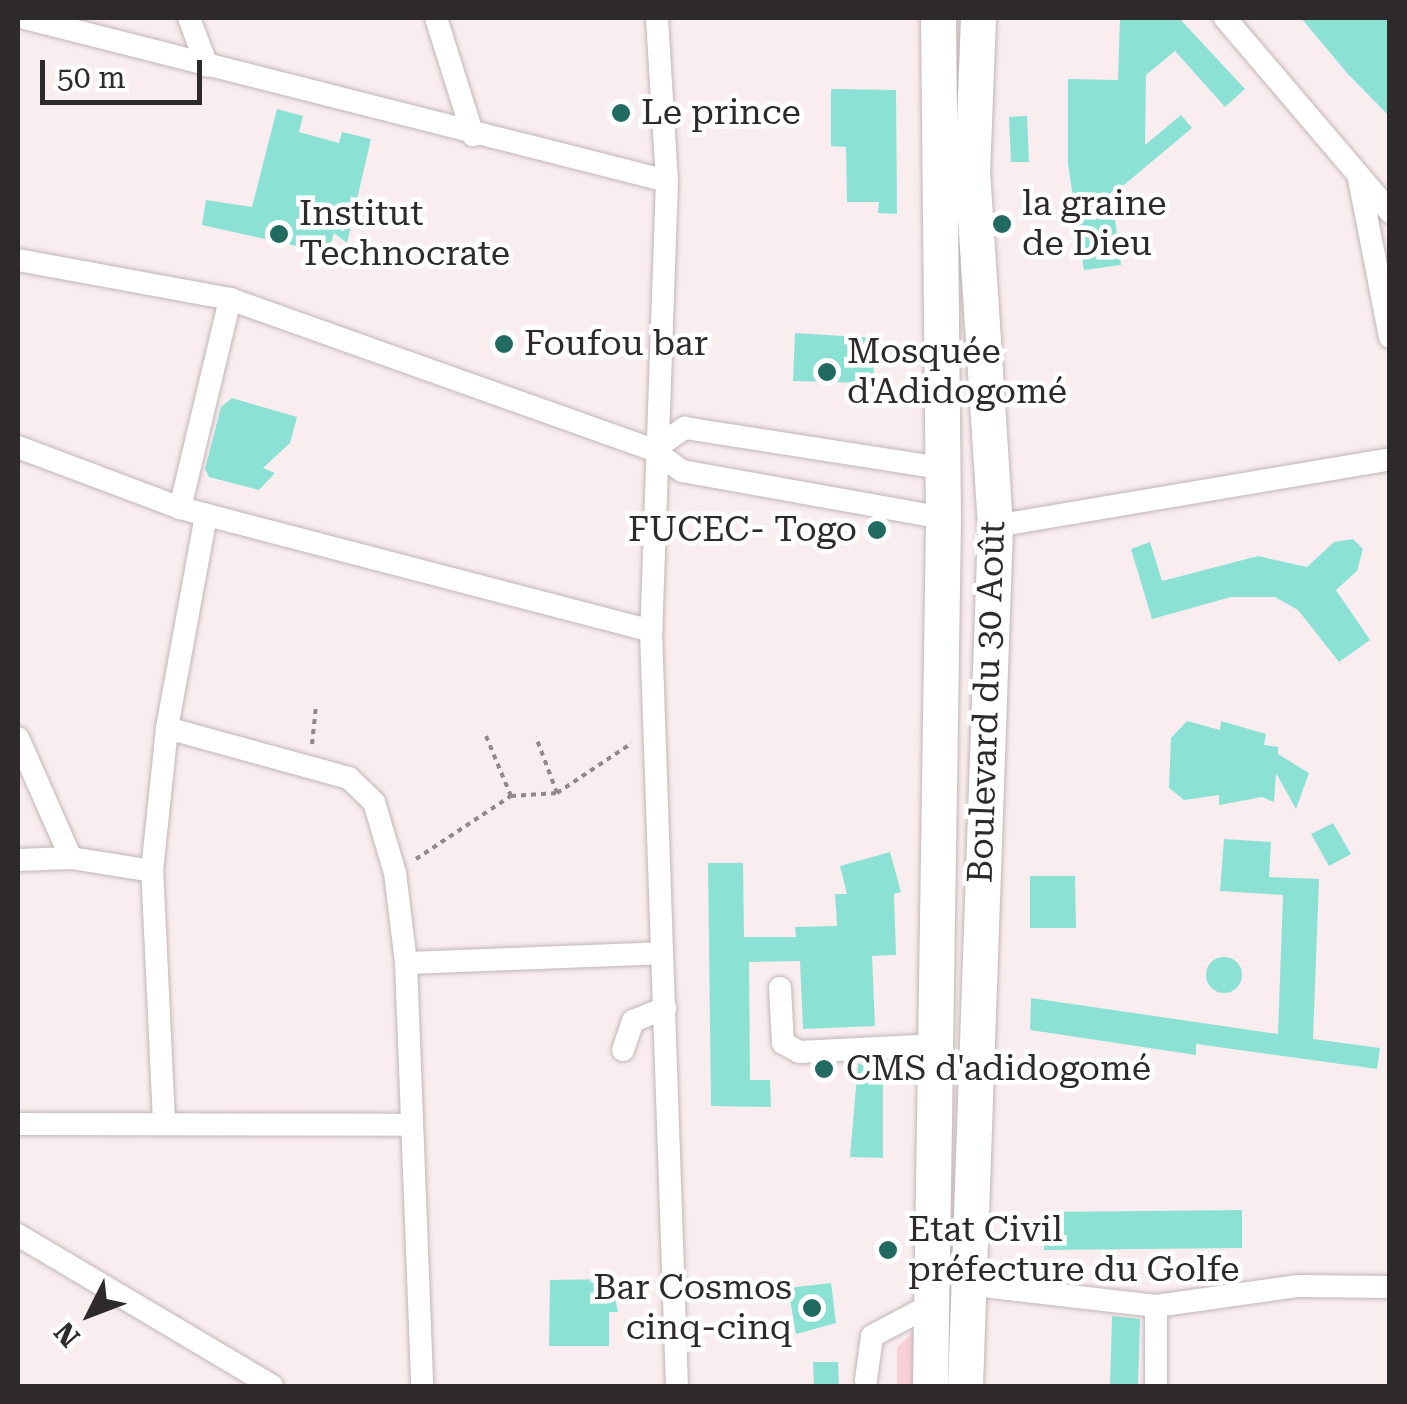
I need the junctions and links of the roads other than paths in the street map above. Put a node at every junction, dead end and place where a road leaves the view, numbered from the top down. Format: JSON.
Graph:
{"nodes":[{"id":1,"x":25,"y":18,"type":"edge"},
{"id":2,"x":189,"y":18,"type":"edge"},
{"id":3,"x":436,"y":18,"type":"edge"},
{"id":4,"x":658,"y":18,"type":"edge"},
{"id":5,"x":938,"y":18,"type":"edge"},
{"id":6,"x":978,"y":18,"type":"edge"},
{"id":7,"x":1224,"y":18,"type":"edge"},
{"id":8,"x":207,"y":66,"type":"junction"},
{"id":9,"x":473,"y":135,"type":"junction"},
{"id":10,"x":1358,"y":176,"type":"junction"},
{"id":11,"x":667,"y":181,"type":"junction"},
{"id":12,"x":1390,"y":212,"type":"edge"},
{"id":13,"x":18,"y":260,"type":"edge"},
{"id":14,"x":230,"y":299,"type":"junction"},
{"id":15,"x":1390,"y":337,"type":"edge"},
{"id":16,"x":18,"y":447,"type":"edge"},
{"id":17,"x":653,"y":450,"type":"junction"},
{"id":18,"x":1390,"y":459,"type":"edge"},
{"id":19,"x":940,"y":468,"type":"junction"},
{"id":20,"x":992,"y":474,"type":"junction"},
{"id":21,"x":180,"y":508,"type":"junction"},
{"id":22,"x":206,"y":515,"type":"junction"},
{"id":23,"x":944,"y":518,"type":"junction"},
{"id":24,"x":994,"y":526,"type":"junction"},
{"id":25,"x":651,"y":631,"type":"junction"},
{"id":26,"x":167,"y":728,"type":"junction"},
{"id":27,"x":18,"y":738,"type":"edge"},
{"id":28,"x":71,"y":858,"type":"junction"},
{"id":29,"x":18,"y":860,"type":"edge"},
{"id":30,"x":152,"y":872,"type":"junction"},
{"id":31,"x":662,"y":954,"type":"junction"},
{"id":32,"x":406,"y":963,"type":"junction"},
{"id":33,"x":780,"y":988,"type":"dead end"},
{"id":34,"x":666,"y":1008,"type":"junction"},
{"id":35,"x":937,"y":1045,"type":"junction"},
{"id":36,"x":623,"y":1050,"type":"dead end"},
{"id":37,"x":164,"y":1121,"type":"junction"},
{"id":38,"x":18,"y":1124,"type":"edge"},
{"id":39,"x":409,"y":1126,"type":"junction"},
{"id":40,"x":18,"y":1236,"type":"edge"},
{"id":41,"x":966,"y":1284,"type":"junction"},
{"id":42,"x":1390,"y":1287,"type":"edge"},
{"id":43,"x":931,"y":1306,"type":"junction"},
{"id":44,"x":1156,"y":1306,"type":"junction"},
{"id":45,"x":866,"y":1380,"type":"dead end"},
{"id":46,"x":272,"y":1386,"type":"edge"},
{"id":47,"x":422,"y":1386,"type":"edge"},
{"id":48,"x":677,"y":1386,"type":"edge"},
{"id":49,"x":930,"y":1386,"type":"edge"},
{"id":50,"x":965,"y":1386,"type":"edge"},
{"id":51,"x":1156,"y":1386,"type":"edge"}],
"edges":[{"from":1,"to":8,"type":"street"},
{"from":2,"to":8,"type":"street"},
{"from":3,"to":9,"type":"street"},
{"from":4,"to":11,"type":"street"},
{"from":5,"to":19,"type":"highway","name":"Boulevard du 30 Août"},
{"from":6,"to":20,"type":"highway","name":"Boulevard du 30 Août"},
{"from":7,"to":10,"type":"street"},
{"from":8,"to":9,"type":"street"},
{"from":9,"to":11,"type":"street"},
{"from":10,"to":12,"type":"street"},
{"from":10,"to":15,"type":"street"},
{"from":11,"to":17,"type":"street"},
{"from":13,"to":14,"type":"street"},
{"from":14,"to":17,"type":"street"},
{"from":14,"to":21,"type":"street"},
{"from":16,"to":21,"type":"street"},
{"from":17,"to":19,"type":"street"},
{"from":17,"to":23,"type":"street"},
{"from":17,"to":25,"type":"street"},
{"from":18,"to":24,"type":"street"},
{"from":19,"to":20,"type":"highway"},
{"from":19,"to":23,"type":"highway","name":"Boulevard du 30 Août"},
{"from":20,"to":24,"type":"highway","name":"Boulevard du 30 Août"},
{"from":21,"to":22,"type":"street"},
{"from":22,"to":25,"type":"street"},
{"from":22,"to":26,"type":"street"},
{"from":23,"to":24,"type":"highway"},
{"from":23,"to":35,"type":"highway","name":"Boulevard du 30 Août"},
{"from":24,"to":41,"type":"highway","name":"Boulevard du 30 Août"},
{"from":25,"to":31,"type":"street"},
{"from":26,"to":30,"type":"street"},
{"from":26,"to":32,"type":"street"},
{"from":27,"to":28,"type":"street"},
{"from":28,"to":29,"type":"street"},
{"from":28,"to":30,"type":"street"},
{"from":30,"to":37,"type":"street"},
{"from":31,"to":32,"type":"street"},
{"from":31,"to":34,"type":"street"},
{"from":32,"to":39,"type":"street"},
{"from":33,"to":35,"type":"street"},
{"from":34,"to":36,"type":"street"},
{"from":34,"to":48,"type":"street"},
{"from":35,"to":43,"type":"highway","name":"Boulevard du 30 Août"},
{"from":37,"to":38,"type":"street"},
{"from":37,"to":39,"type":"street"},
{"from":39,"to":47,"type":"street"},
{"from":40,"to":46,"type":"street"},
{"from":41,"to":44,"type":"street"},
{"from":41,"to":50,"type":"highway","name":"Boulevard du 30 Août"},
{"from":42,"to":44,"type":"street"},
{"from":43,"to":45,"type":"street"},
{"from":43,"to":49,"type":"highway","name":"Boulevard du 30 Août"},
{"from":44,"to":51,"type":"street"}]}
